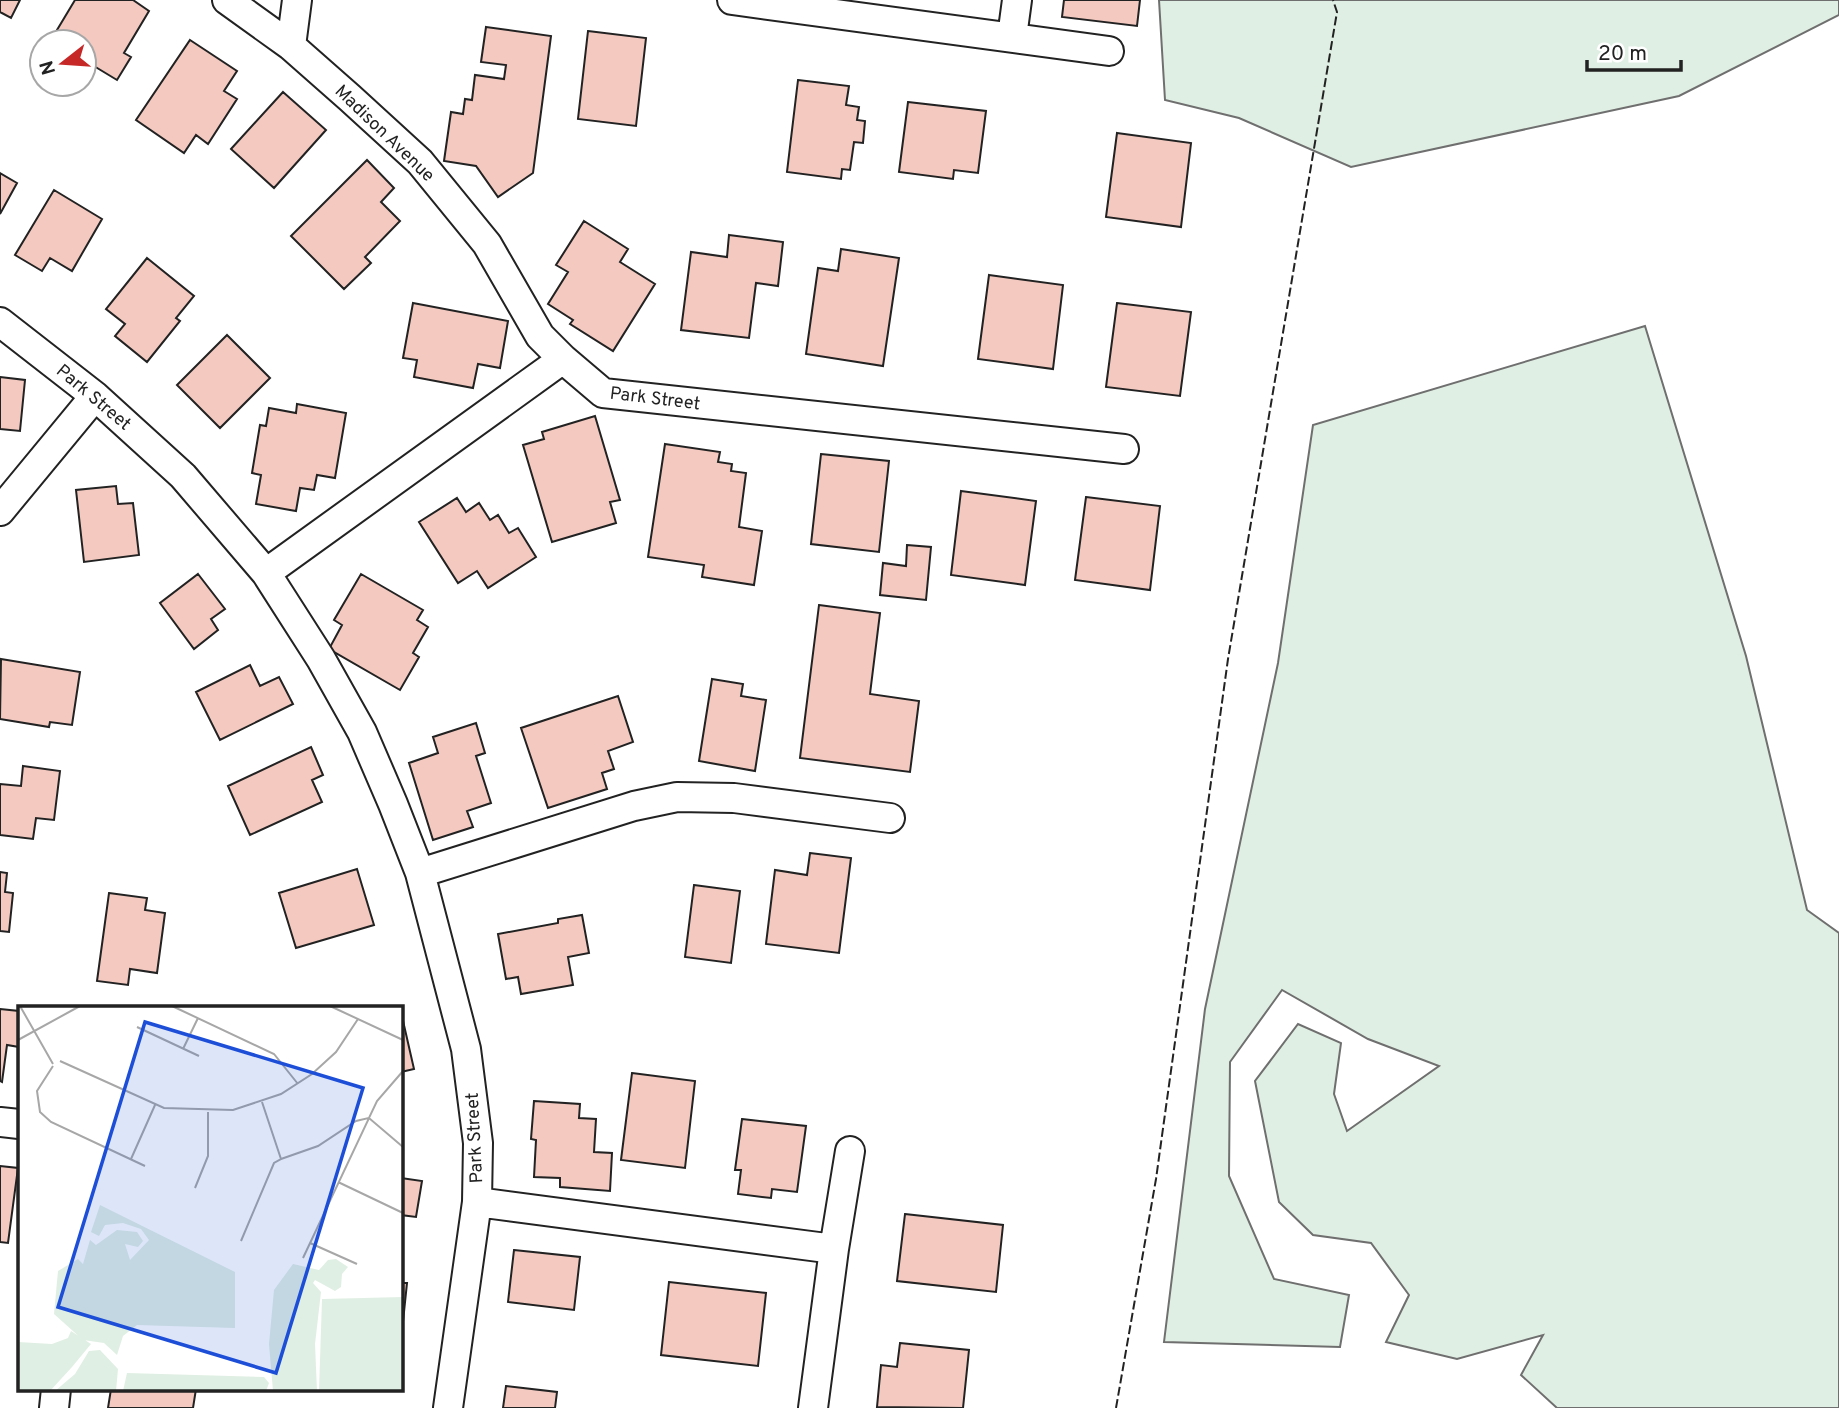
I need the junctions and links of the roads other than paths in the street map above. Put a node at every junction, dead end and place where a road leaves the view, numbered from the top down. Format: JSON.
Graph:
{"nodes":[{"id":1,"x":227,"y":0,"type":"edge"},
{"id":2,"x":297,"y":0,"type":"edge"},
{"id":3,"x":732,"y":0,"type":"edge"},
{"id":4,"x":1017,"y":0,"type":"edge"},
{"id":5,"x":1012,"y":37,"type":"junction"},
{"id":6,"x":291,"y":46,"type":"junction"},
{"id":7,"x":1109,"y":51,"type":"dead end"},
{"id":8,"x":0,"y":322,"type":"edge"},
{"id":9,"x":563,"y":359,"type":"junction"},
{"id":10,"x":95,"y":396,"type":"junction"},
{"id":11,"x":1124,"y":449,"type":"dead end"},
{"id":12,"x":0,"y":511,"type":"edge"},
{"id":13,"x":266,"y":573,"type":"junction"},
{"id":14,"x":890,"y":818,"type":"dead end"},
{"id":15,"x":420,"y":873,"type":"junction"},
{"id":16,"x":0,"y":1122,"type":"edge"},
{"id":17,"x":18,"y":1124,"type":"edge"},
{"id":18,"x":850,"y":1151,"type":"dead end"},
{"id":19,"x":477,"y":1202,"type":"junction"},
{"id":20,"x":834,"y":1248,"type":"junction"},
{"id":21,"x":57,"y":1390,"type":"edge"},
{"id":22,"x":54,"y":1408,"type":"edge"},
{"id":23,"x":447,"y":1408,"type":"edge"},
{"id":24,"x":813,"y":1408,"type":"edge"}],
"edges":[{"from":1,"to":6,"type":"street","name":"Madison Avenue"},
{"from":2,"to":6,"type":"street"},
{"from":3,"to":5,"type":"street"},
{"from":4,"to":5,"type":"street"},
{"from":5,"to":7,"type":"street"},
{"from":6,"to":9,"type":"street","name":"Madison Avenue"},
{"from":8,"to":10,"type":"street","name":"Park Street"},
{"from":9,"to":11,"type":"street","name":"Park Street"},
{"from":9,"to":13,"type":"street"},
{"from":10,"to":12,"type":"street"},
{"from":10,"to":13,"type":"street","name":"Park Street"},
{"from":13,"to":15,"type":"street","name":"Park Street"},
{"from":14,"to":15,"type":"street"},
{"from":15,"to":19,"type":"street","name":"Park Street"},
{"from":16,"to":17,"type":"street"},
{"from":18,"to":20,"type":"street"},
{"from":19,"to":20,"type":"street"},
{"from":19,"to":23,"type":"street","name":"Park Street"},
{"from":20,"to":24,"type":"street"},
{"from":21,"to":22,"type":"street"}]}
